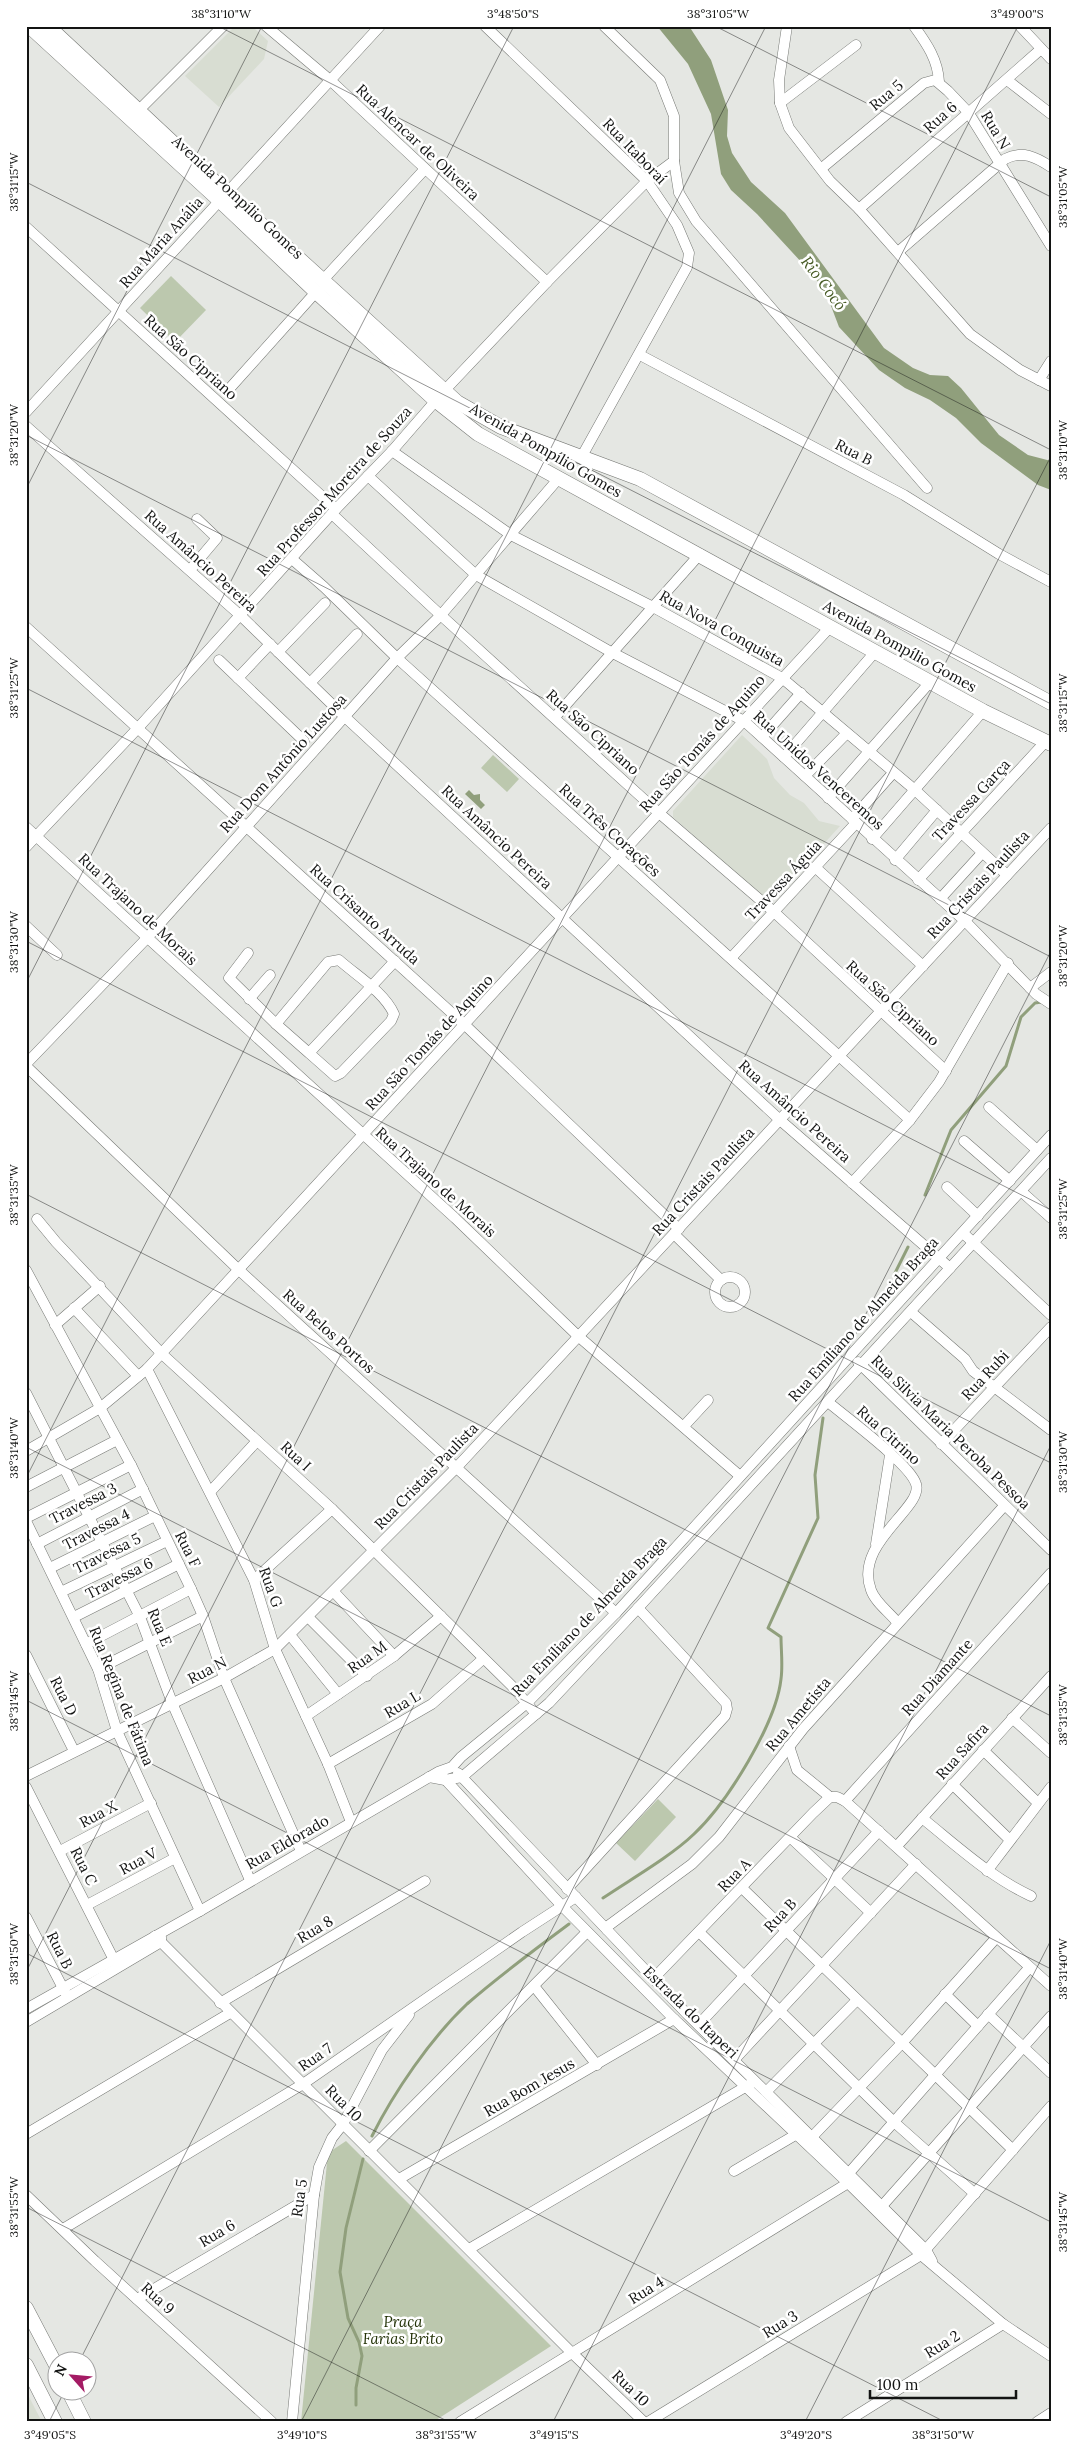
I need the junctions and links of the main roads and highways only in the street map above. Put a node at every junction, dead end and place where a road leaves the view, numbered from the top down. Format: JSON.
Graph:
{"nodes":[{"id":1,"x":29,"y":26,"type":"edge"},
{"id":2,"x":48,"y":26,"type":"edge"},
{"id":3,"x":222,"y":196,"type":"junction"},
{"id":4,"x":440,"y":395,"type":"junction"},
{"id":5,"x":1051,"y":703,"type":"edge"},
{"id":6,"x":1048,"y":742,"type":"edge"},
{"id":7,"x":26,"y":2308,"type":"edge"},
{"id":8,"x":48,"y":2351,"type":"edge"},
{"id":9,"x":26,"y":2366,"type":"edge"},
{"id":10,"x":73,"y":2400,"type":"edge"},
{"id":11,"x":55,"y":2422,"type":"edge"},
{"id":12,"x":84,"y":2422,"type":"edge"}],
"edges":[{"from":1,"to":3,"type":"main road","name":"Avenida Pompílio Gomes"},
{"from":2,"to":3,"type":"main road","name":"Avenida Pompílio Gomes"},
{"from":3,"to":4,"type":"main road","name":"Avenida Pompílio Gomes"},
{"from":4,"to":5,"type":"main road","name":"Avenida Pompílio Gomes"},
{"from":4,"to":6,"type":"main road","name":"Avenida Pompílio Gomes"},
{"from":7,"to":8,"type":"main road"},
{"from":9,"to":11,"type":"main road"},
{"from":10,"to":12,"type":"main road"}]}
